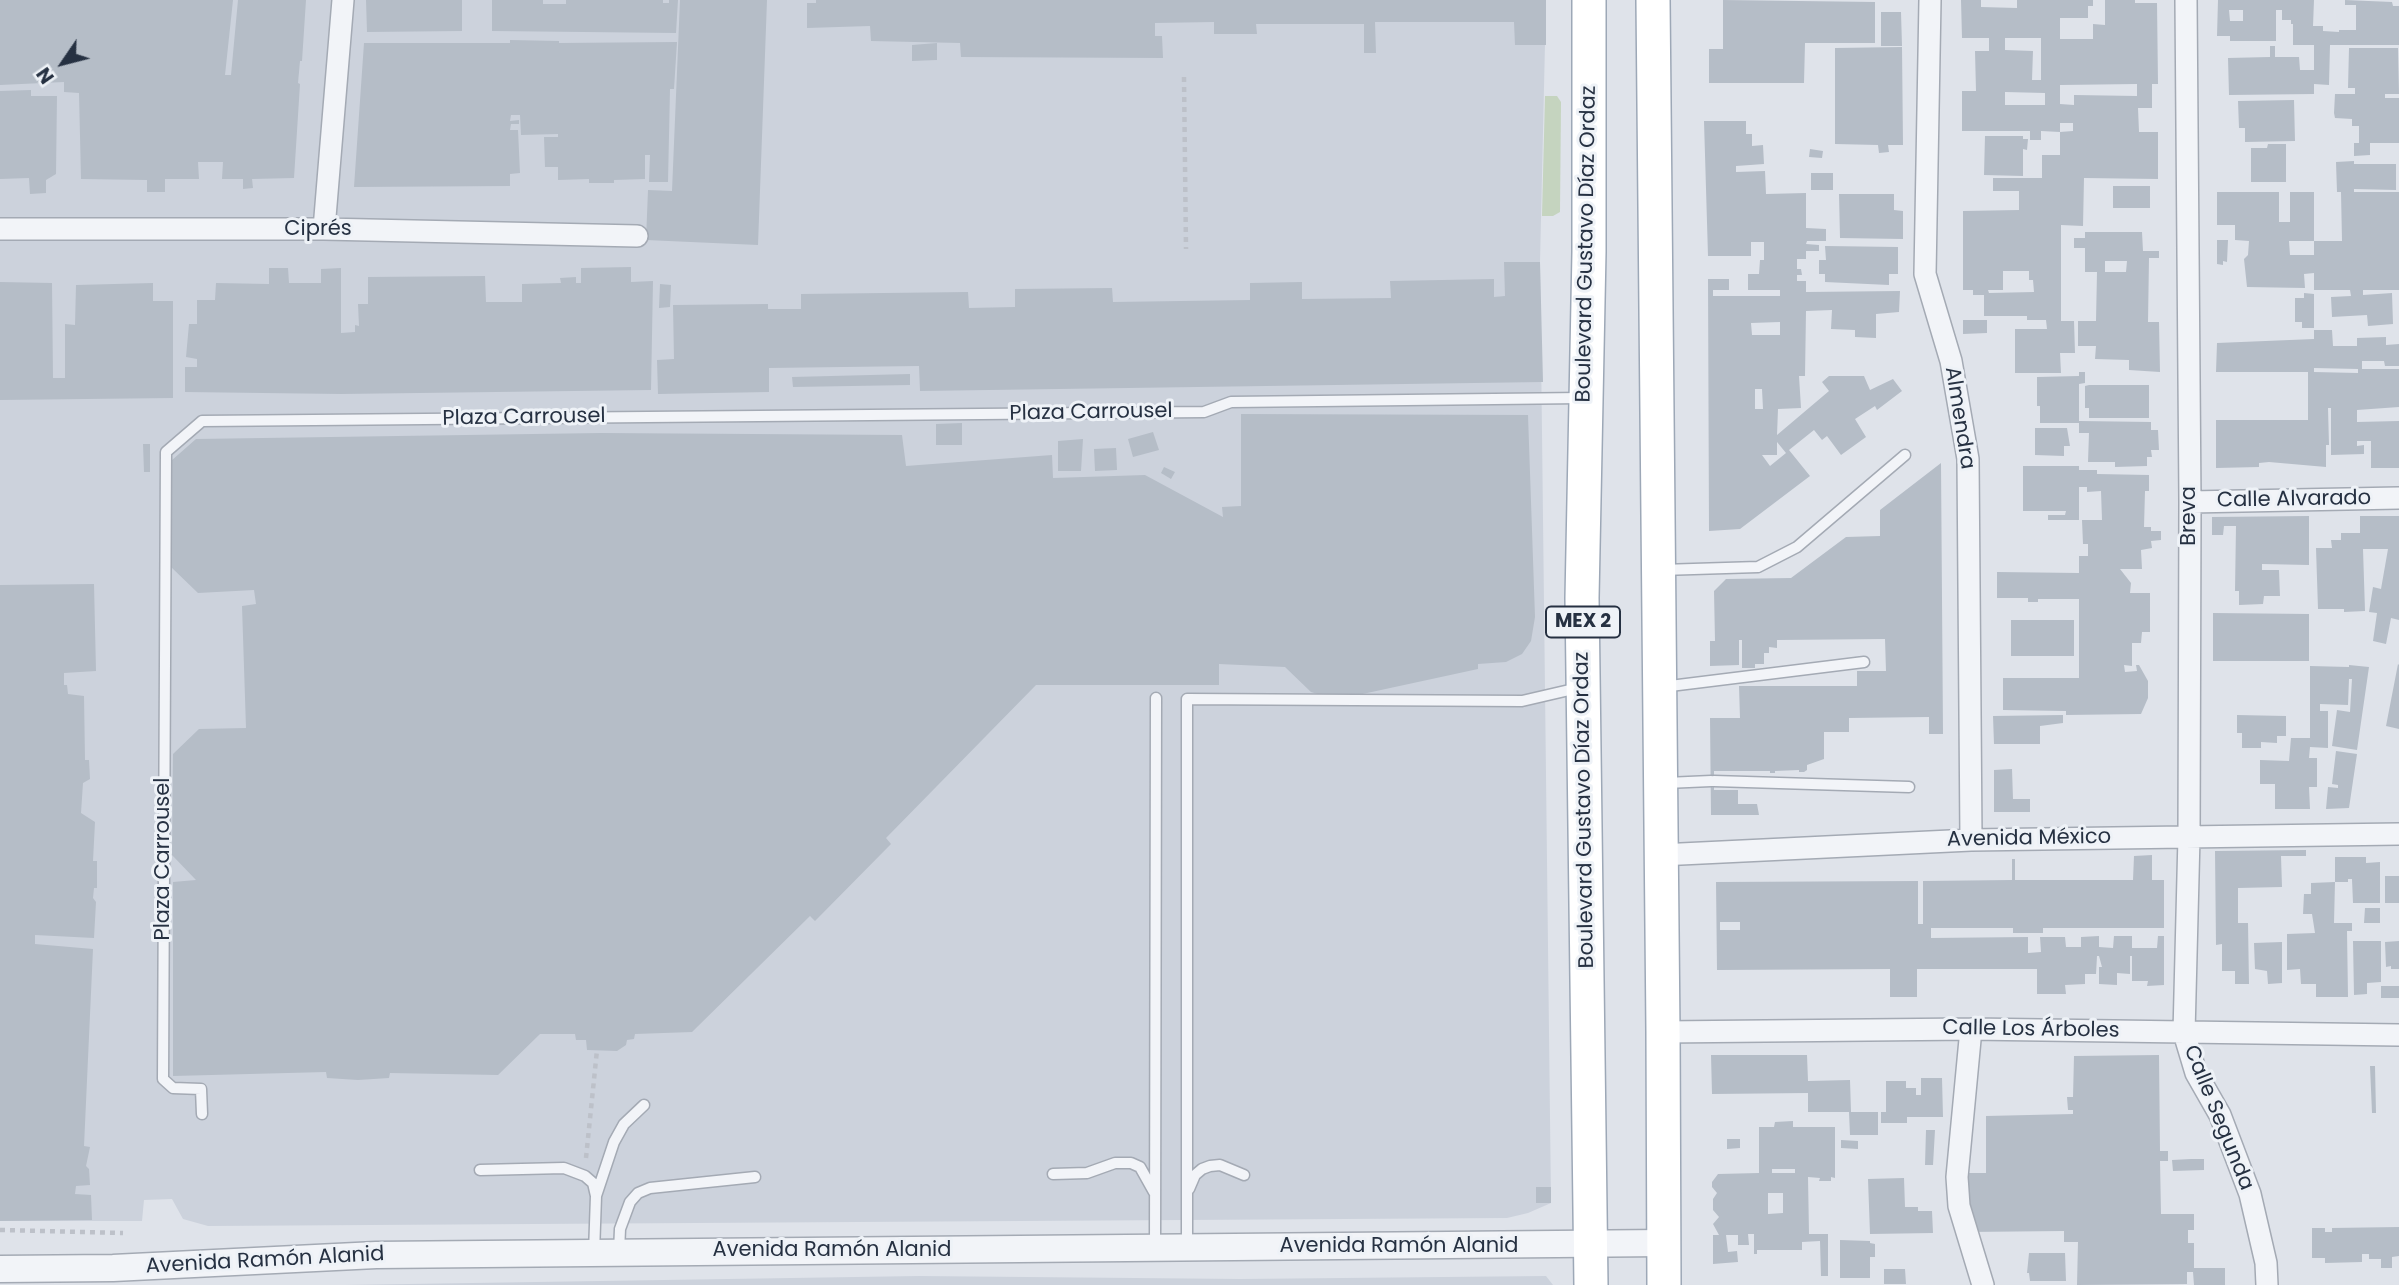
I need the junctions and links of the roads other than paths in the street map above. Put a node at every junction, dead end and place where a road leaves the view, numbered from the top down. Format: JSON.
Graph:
{"nodes":[{"id":1,"x":343,"y":0,"type":"edge"},
{"id":2,"x":1589,"y":0,"type":"edge"},
{"id":3,"x":1653,"y":0,"type":"edge"},
{"id":4,"x":1930,"y":0,"type":"edge"},
{"id":5,"x":2186,"y":0,"type":"edge"},
{"id":6,"x":0,"y":229,"type":"edge"},
{"id":7,"x":324,"y":229,"type":"junction"},
{"id":8,"x":637,"y":236,"type":"dead end"},
{"id":9,"x":1585,"y":398,"type":"junction"},
{"id":10,"x":1905,"y":455,"type":"dead end"},
{"id":11,"x":2399,"y":498,"type":"edge"},
{"id":12,"x":2190,"y":502,"type":"junction"},
{"id":13,"x":1658,"y":570,"type":"junction"},
{"id":14,"x":1864,"y":662,"type":"dead end"},
{"id":15,"x":1584,"y":687,"type":"junction"},
{"id":16,"x":1659,"y":687,"type":"junction"},
{"id":17,"x":1156,"y":698,"type":"dead end"},
{"id":18,"x":1660,"y":783,"type":"junction"},
{"id":19,"x":1909,"y":787,"type":"dead end"},
{"id":20,"x":2399,"y":834,"type":"edge"},
{"id":21,"x":2189,"y":837,"type":"junction"},
{"id":22,"x":1971,"y":839,"type":"junction"},
{"id":23,"x":1660,"y":855,"type":"junction"},
{"id":24,"x":1970,"y":1029,"type":"junction"},
{"id":25,"x":1663,"y":1032,"type":"junction"},
{"id":26,"x":2184,"y":1032,"type":"junction"},
{"id":27,"x":2399,"y":1035,"type":"edge"},
{"id":28,"x":644,"y":1105,"type":"dead end"},
{"id":29,"x":202,"y":1114,"type":"dead end"},
{"id":30,"x":480,"y":1170,"type":"dead end"},
{"id":31,"x":1053,"y":1174,"type":"dead end"},
{"id":32,"x":1244,"y":1175,"type":"dead end"},
{"id":33,"x":755,"y":1177,"type":"dead end"},
{"id":34,"x":1156,"y":1194,"type":"junction"},
{"id":35,"x":1187,"y":1194,"type":"junction"},
{"id":36,"x":596,"y":1196,"type":"junction"},
{"id":37,"x":1589,"y":1243,"type":"junction"},
{"id":38,"x":1663,"y":1244,"type":"junction"},
{"id":39,"x":1155,"y":1248,"type":"junction"},
{"id":40,"x":1187,"y":1248,"type":"junction"},
{"id":41,"x":607,"y":1253,"type":"junction"},
{"id":42,"x":0,"y":1269,"type":"edge"},
{"id":43,"x":1591,"y":1285,"type":"edge"},
{"id":44,"x":1664,"y":1285,"type":"edge"},
{"id":45,"x":1983,"y":1285,"type":"edge"},
{"id":46,"x":2267,"y":1285,"type":"edge"}],
"edges":[{"from":1,"to":7,"type":"street"},
{"from":2,"to":9,"type":"main road","name":"Boulevard Gustavo Díaz Ordaz","number":"MEX 2"},
{"from":3,"to":13,"type":"main road"},
{"from":4,"to":22,"type":"street","name":"Almendra"},
{"from":5,"to":12,"type":"street","name":"Breva"},
{"from":6,"to":7,"type":"street","name":"Ciprés"},
{"from":7,"to":8,"type":"street","name":"Ciprés"},
{"from":9,"to":15,"type":"main road","name":"Boulevard Gustavo Díaz Ordaz","number":"MEX 2"},
{"from":9,"to":29,"type":"lane","name":"Plaza Carrousel"},
{"from":10,"to":13,"type":"lane"},
{"from":11,"to":12,"type":"street","name":"Calle Alvarado"},
{"from":12,"to":21,"type":"street","name":"Breva"},
{"from":13,"to":16,"type":"main road"},
{"from":14,"to":16,"type":"lane"},
{"from":15,"to":35,"type":"lane"},
{"from":15,"to":37,"type":"main road","name":"Boulevard Gustavo Díaz Ordaz","number":"MEX 2"},
{"from":16,"to":18,"type":"main road"},
{"from":17,"to":34,"type":"lane"},
{"from":18,"to":19,"type":"lane"},
{"from":18,"to":23,"type":"main road"},
{"from":20,"to":21,"type":"street","name":"Avenida México"},
{"from":21,"to":22,"type":"street","name":"Avenida México"},
{"from":21,"to":26,"type":"street","name":"Breva"},
{"from":22,"to":23,"type":"street","name":"Avenida México"},
{"from":23,"to":25,"type":"main road"},
{"from":24,"to":25,"type":"street","name":"Calle Los Árboles"},
{"from":24,"to":26,"type":"street","name":"Calle Los Árboles"},
{"from":24,"to":45,"type":"street"},
{"from":25,"to":38,"type":"main road"},
{"from":26,"to":27,"type":"street","name":"Calle Los Árboles"},
{"from":26,"to":46,"type":"street","name":"Calle Segunda"},
{"from":28,"to":36,"type":"lane"},
{"from":30,"to":36,"type":"lane"},
{"from":31,"to":34,"type":"lane"},
{"from":32,"to":35,"type":"lane"},
{"from":33,"to":41,"type":"lane"},
{"from":34,"to":39,"type":"lane"},
{"from":35,"to":40,"type":"lane"},
{"from":36,"to":41,"type":"lane"},
{"from":37,"to":38,"type":"street","name":"Avenida Ramón Alanid"},
{"from":37,"to":40,"type":"street","name":"Avenida Ramón Alanid"},
{"from":37,"to":43,"type":"main road","name":"Boulevard Gustavo Díaz Ordaz","number":"MEX 2"},
{"from":38,"to":44,"type":"main road"},
{"from":39,"to":40,"type":"street","name":"Avenida Ramón Alanid"},
{"from":39,"to":41,"type":"street","name":"Avenida Ramón Alanid"},
{"from":41,"to":42,"type":"street","name":"Avenida Ramón Alanid"}]}
